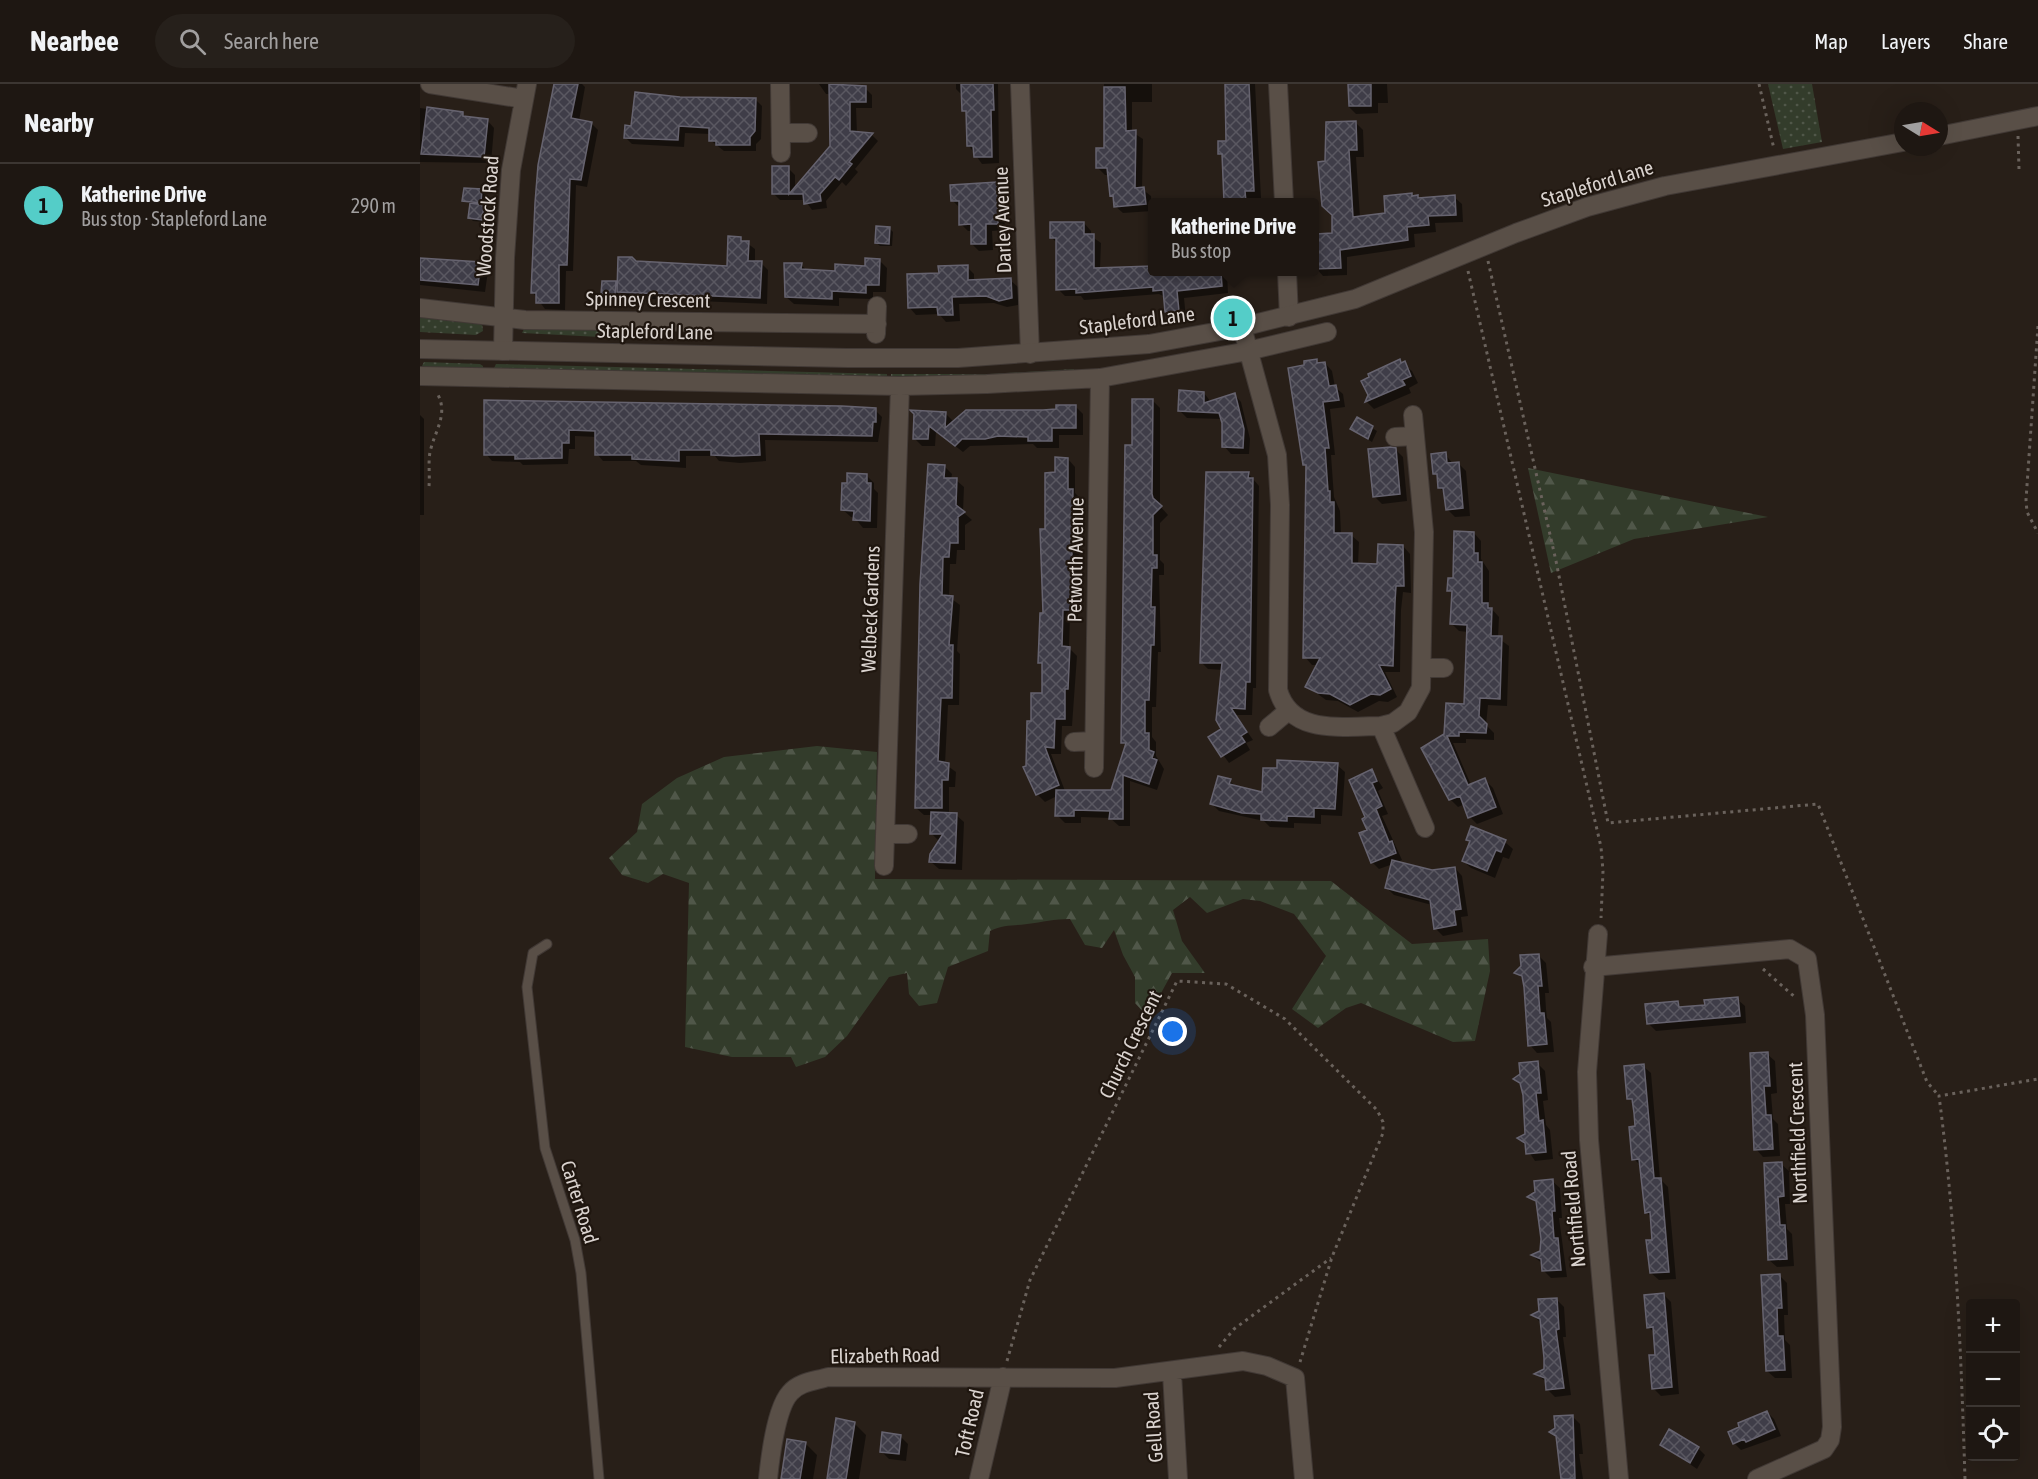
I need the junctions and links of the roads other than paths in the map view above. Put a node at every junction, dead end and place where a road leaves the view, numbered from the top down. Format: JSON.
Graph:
{"nodes":[{"id":1,"x":436,"y":84,"type":"edge"},
{"id":2,"x":780,"y":84,"type":"edge"},
{"id":3,"x":1020,"y":84,"type":"edge"},
{"id":4,"x":1278,"y":84,"type":"edge"},
{"id":5,"x":525,"y":91,"type":"edge"},
{"id":6,"x":2038,"y":116,"type":"edge"},
{"id":7,"x":2038,"y":129,"type":"edge"},
{"id":8,"x":1964,"y":132,"type":"junction"},
{"id":9,"x":808,"y":133,"type":"dead end"},
{"id":10,"x":781,"y":134,"type":"junction"},
{"id":11,"x":1948,"y":135,"type":"edge"},
{"id":12,"x":1894,"y":144,"type":"edge"},
{"id":13,"x":782,"y":153,"type":"dead end"},
{"id":14,"x":1284,"y":198,"type":"edge"},
{"id":15,"x":1287,"y":276,"type":"edge"},
{"id":16,"x":420,"y":308,"type":"edge"},
{"id":17,"x":504,"y":317,"type":"junction"},
{"id":18,"x":1289,"y":317,"type":"junction"},
{"id":19,"x":877,"y":322,"type":"dead end"},
{"id":20,"x":1242,"y":327,"type":"junction"},
{"id":21,"x":1327,"y":332,"type":"dead end"},
{"id":22,"x":420,"y":349,"type":"edge"},
{"id":23,"x":503,"y":351,"type":"junction"},
{"id":24,"x":1248,"y":351,"type":"junction"},
{"id":25,"x":1030,"y":354,"type":"junction"},
{"id":26,"x":426,"y":376,"type":"edge"},
{"id":27,"x":1100,"y":378,"type":"junction"},
{"id":28,"x":900,"y":386,"type":"junction"},
{"id":29,"x":1413,"y":415,"type":"dead end"},
{"id":30,"x":1415,"y":436,"type":"junction"},
{"id":31,"x":1395,"y":437,"type":"dead end"},
{"id":32,"x":1422,"y":668,"type":"junction"},
{"id":33,"x":1444,"y":668,"type":"dead end"},
{"id":34,"x":1288,"y":711,"type":"junction"},
{"id":35,"x":1381,"y":726,"type":"junction"},
{"id":36,"x":1269,"y":727,"type":"dead end"},
{"id":37,"x":1094,"y":741,"type":"junction"},
{"id":38,"x":1074,"y":742,"type":"dead end"},
{"id":39,"x":1094,"y":768,"type":"dead end"},
{"id":40,"x":1425,"y":828,"type":"dead end"},
{"id":41,"x":885,"y":834,"type":"junction"},
{"id":42,"x":908,"y":834,"type":"dead end"},
{"id":43,"x":884,"y":866,"type":"dead end"},
{"id":44,"x":1598,"y":934,"type":"road end"},
{"id":45,"x":547,"y":944,"type":"dead end"},
{"id":46,"x":1593,"y":967,"type":"junction"},
{"id":47,"x":1172,"y":1373,"type":"junction"},
{"id":48,"x":1003,"y":1377,"type":"junction"},
{"id":49,"x":599,"y":1479,"type":"edge"},
{"id":50,"x":768,"y":1479,"type":"edge"},
{"id":51,"x":979,"y":1479,"type":"edge"},
{"id":52,"x":1178,"y":1479,"type":"edge"},
{"id":53,"x":1304,"y":1479,"type":"edge"},
{"id":54,"x":1619,"y":1479,"type":"edge"},
{"id":55,"x":1758,"y":1479,"type":"edge"}],
"edges":[{"from":1,"to":5,"type":"street"},
{"from":2,"to":10,"type":"street"},
{"from":3,"to":25,"type":"street","name":"Darley Avenue"},
{"from":4,"to":14,"type":"street"},
{"from":5,"to":17,"type":"street","name":"Woodstock Road"},
{"from":6,"to":8,"type":"street"},
{"from":7,"to":8,"type":"street"},
{"from":8,"to":11,"type":"street"},
{"from":9,"to":10,"type":"street"},
{"from":10,"to":13,"type":"street"},
{"from":12,"to":18,"type":"street","name":"Stapleford Lane"},
{"from":15,"to":18,"type":"street"},
{"from":16,"to":17,"type":"street","name":"Spinney Crescent"},
{"from":17,"to":19,"type":"street","name":"Spinney Crescent"},
{"from":17,"to":23,"type":"street","name":"Woodstock Road"},
{"from":18,"to":20,"type":"street","name":"Stapleford Lane"},
{"from":20,"to":24,"type":"street"},
{"from":20,"to":25,"type":"street","name":"Stapleford Lane"},
{"from":21,"to":24,"type":"street"},
{"from":22,"to":23,"type":"street","name":"Stapleford Lane"},
{"from":23,"to":25,"type":"street","name":"Stapleford Lane"},
{"from":24,"to":27,"type":"street"},
{"from":24,"to":34,"type":"street"},
{"from":26,"to":28,"type":"street"},
{"from":27,"to":28,"type":"street"},
{"from":27,"to":37,"type":"street","name":"Petworth Avenue"},
{"from":28,"to":41,"type":"street","name":"Welbeck Gardens"},
{"from":29,"to":30,"type":"street"},
{"from":30,"to":31,"type":"street"},
{"from":30,"to":32,"type":"street"},
{"from":32,"to":33,"type":"street"},
{"from":32,"to":35,"type":"street"},
{"from":34,"to":35,"type":"street"},
{"from":34,"to":36,"type":"street"},
{"from":35,"to":40,"type":"street"},
{"from":37,"to":38,"type":"street"},
{"from":37,"to":39,"type":"street","name":"Petworth Avenue"},
{"from":41,"to":42,"type":"street"},
{"from":41,"to":43,"type":"street","name":"Welbeck Gardens"},
{"from":44,"to":46,"type":"street","name":"Northfield Road"},
{"from":45,"to":49,"type":"lane","name":"Carter Road"},
{"from":46,"to":54,"type":"street","name":"Northfield Road"},
{"from":46,"to":55,"type":"street","name":"Northfield Crescent"},
{"from":47,"to":48,"type":"street","name":"Elizabeth Road"},
{"from":47,"to":52,"type":"street","name":"Gell Road"},
{"from":47,"to":53,"type":"street","name":"Elizabeth Road"},
{"from":48,"to":50,"type":"street","name":"Elizabeth Road"},
{"from":48,"to":51,"type":"street","name":"Toft Road"}]}
